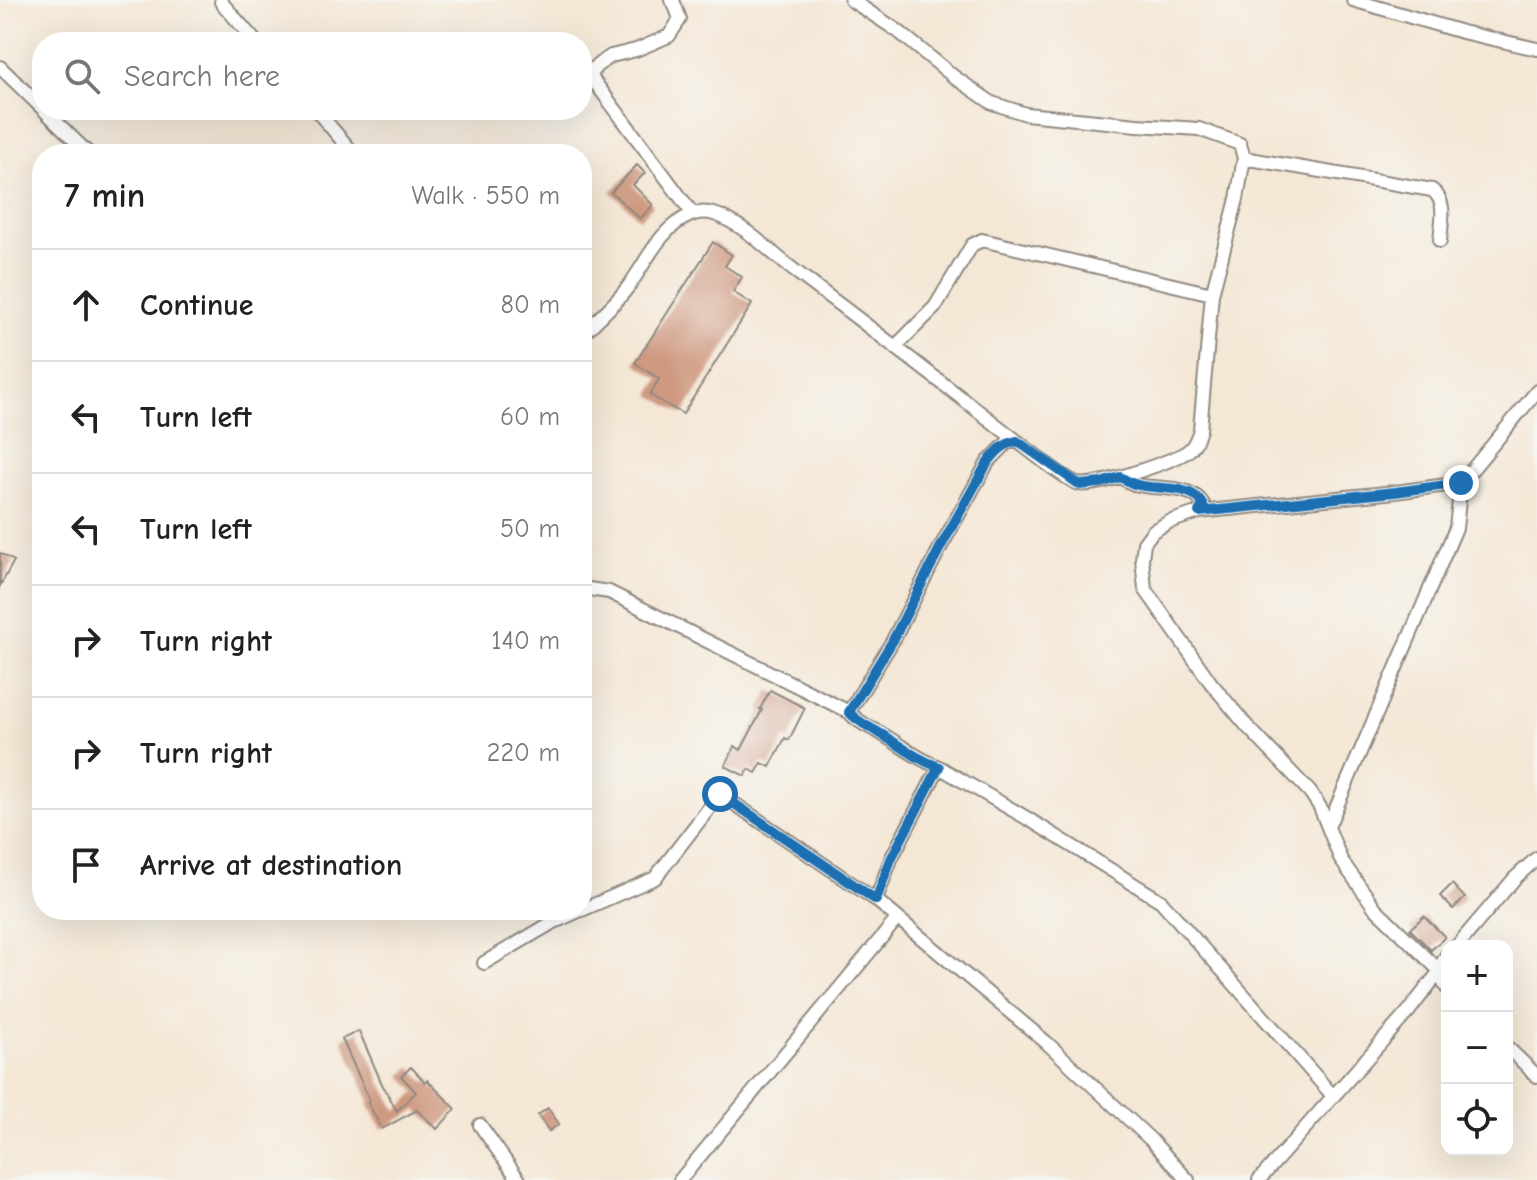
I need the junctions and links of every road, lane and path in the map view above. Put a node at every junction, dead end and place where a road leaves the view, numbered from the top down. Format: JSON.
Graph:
{"nodes":[{"id":1,"x":671,"y":0,"type":"edge"},
{"id":2,"x":851,"y":0,"type":"edge"},
{"id":3,"x":1353,"y":0,"type":"edge"},
{"id":4,"x":221,"y":2,"type":"dead end"},
{"id":5,"x":247,"y":32,"type":"edge"},
{"id":6,"x":1537,"y":49,"type":"edge"},
{"id":7,"x":0,"y":67,"type":"edge"},
{"id":8,"x":592,"y":74,"type":"edge"},
{"id":9,"x":592,"y":78,"type":"edge"},
{"id":10,"x":32,"y":98,"type":"edge"},
{"id":11,"x":54,"y":120,"type":"edge"},
{"id":12,"x":325,"y":120,"type":"edge"},
{"id":13,"x":79,"y":144,"type":"edge"},
{"id":14,"x":345,"y":144,"type":"edge"},
{"id":15,"x":1244,"y":158,"type":"junction"},
{"id":16,"x":693,"y":214,"type":"junction"},
{"id":17,"x":1440,"y":241,"type":"dead end"},
{"id":18,"x":1212,"y":294,"type":"junction"},
{"id":19,"x":592,"y":325,"type":"edge"},
{"id":20,"x":896,"y":346,"type":"junction"},
{"id":21,"x":1537,"y":391,"type":"edge"},
{"id":22,"x":1017,"y":441,"type":"junction"},
{"id":23,"x":1120,"y":477,"type":"junction"},
{"id":24,"x":1461,"y":483,"type":"junction"},
{"id":25,"x":1199,"y":512,"type":"junction"},
{"id":26,"x":592,"y":589,"type":"edge"},
{"id":27,"x":849,"y":712,"type":"junction"},
{"id":28,"x":939,"y":767,"type":"junction"},
{"id":29,"x":1328,"y":827,"type":"junction"},
{"id":30,"x":1537,"y":858,"type":"edge"},
{"id":31,"x":876,"y":900,"type":"junction"},
{"id":32,"x":592,"y":906,"type":"edge"},
{"id":33,"x":897,"y":919,"type":"junction"},
{"id":34,"x":559,"y":920,"type":"edge"},
{"id":35,"x":1462,"y":940,"type":"edge"},
{"id":36,"x":484,"y":963,"type":"dead end"},
{"id":37,"x":1440,"y":971,"type":"junction"},
{"id":38,"x":1441,"y":974,"type":"edge"},
{"id":39,"x":1513,"y":1053,"type":"edge"},
{"id":40,"x":1537,"y":1076,"type":"edge"},
{"id":41,"x":1333,"y":1096,"type":"junction"},
{"id":42,"x":480,"y":1125,"type":"dead end"},
{"id":43,"x":519,"y":1180,"type":"edge"},
{"id":44,"x":680,"y":1180,"type":"edge"},
{"id":45,"x":1188,"y":1180,"type":"edge"},
{"id":46,"x":1259,"y":1180,"type":"edge"}],
"edges":[{"from":1,"to":8,"type":"street"},
{"from":2,"to":15,"type":"street"},
{"from":3,"to":6,"type":"street"},
{"from":4,"to":5,"type":"street"},
{"from":7,"to":10,"type":"street"},
{"from":9,"to":16,"type":"street"},
{"from":11,"to":13,"type":"street"},
{"from":12,"to":14,"type":"street"},
{"from":15,"to":17,"type":"street"},
{"from":15,"to":18,"type":"street"},
{"from":16,"to":19,"type":"street"},
{"from":16,"to":20,"type":"street"},
{"from":18,"to":20,"type":"street"},
{"from":18,"to":23,"type":"street"},
{"from":20,"to":22,"type":"street"},
{"from":21,"to":24,"type":"street"},
{"from":22,"to":23,"type":"street"},
{"from":22,"to":27,"type":"street"},
{"from":23,"to":25,"type":"street"},
{"from":24,"to":25,"type":"street"},
{"from":24,"to":29,"type":"street"},
{"from":25,"to":29,"type":"street"},
{"from":26,"to":27,"type":"street"},
{"from":27,"to":28,"type":"street"},
{"from":28,"to":31,"type":"street"},
{"from":28,"to":41,"type":"street"},
{"from":29,"to":37,"type":"street"},
{"from":30,"to":35,"type":"street"},
{"from":31,"to":32,"type":"street"},
{"from":31,"to":33,"type":"street"},
{"from":33,"to":44,"type":"street"},
{"from":33,"to":45,"type":"street"},
{"from":34,"to":36,"type":"street"},
{"from":37,"to":38,"type":"street"},
{"from":37,"to":41,"type":"street"},
{"from":39,"to":40,"type":"street"},
{"from":41,"to":46,"type":"street"},
{"from":42,"to":43,"type":"street"}]}
